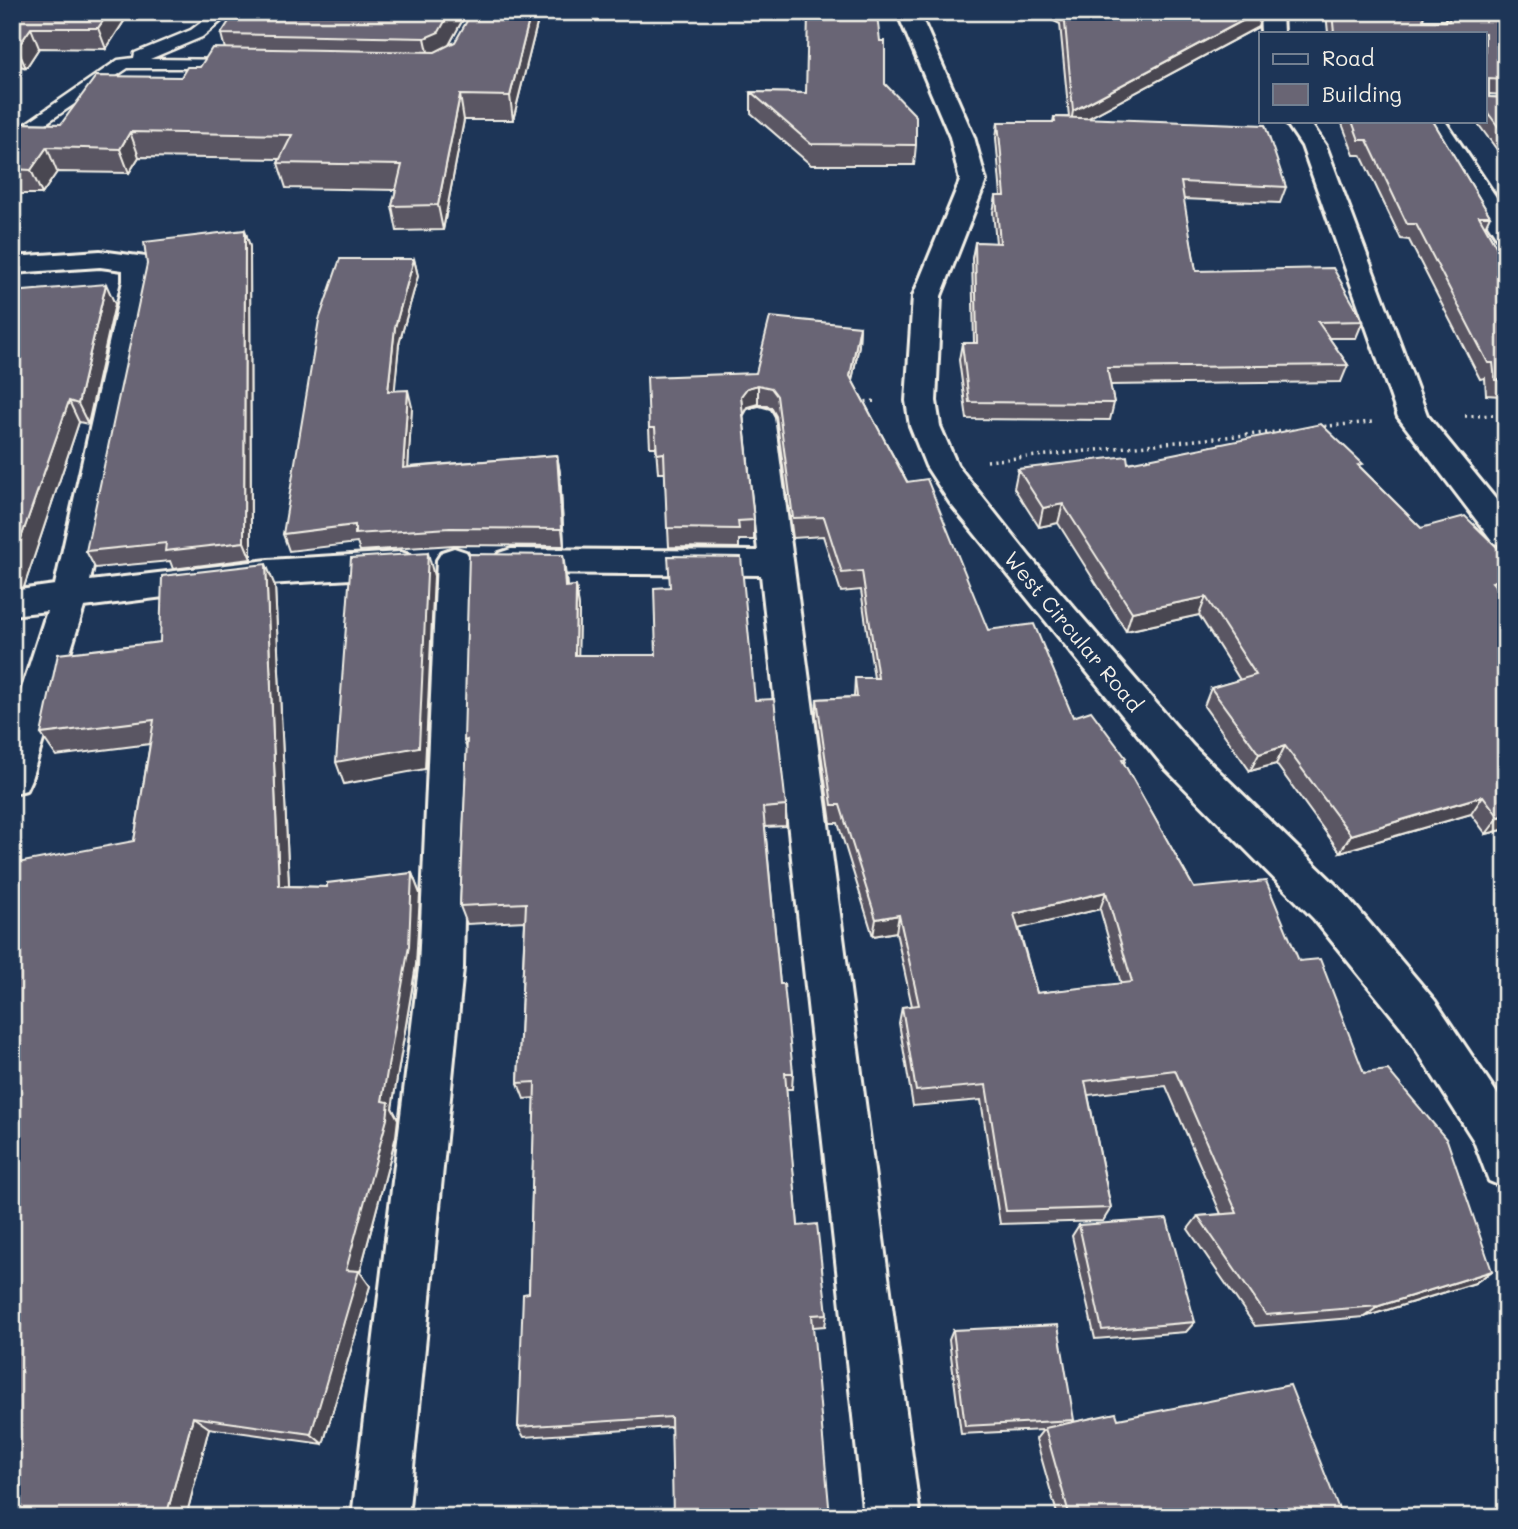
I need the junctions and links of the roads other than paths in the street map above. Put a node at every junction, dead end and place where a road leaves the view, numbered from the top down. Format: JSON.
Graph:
{"nodes":[{"id":1,"x":224,"y":12,"type":"edge"},
{"id":2,"x":908,"y":12,"type":"edge"},
{"id":3,"x":1271,"y":12,"type":"edge"},
{"id":4,"x":1434,"y":12,"type":"edge"},
{"id":5,"x":1272,"y":32,"type":"edge"},
{"id":6,"x":1431,"y":32,"type":"edge"},
{"id":7,"x":124,"y":63,"type":"junction"},
{"id":8,"x":264,"y":65,"type":"edge"},
{"id":9,"x":1298,"y":122,"type":"edge"},
{"id":10,"x":1434,"y":122,"type":"edge"},
{"id":11,"x":12,"y":141,"type":"edge"},
{"id":12,"x":1506,"y":232,"type":"edge"},
{"id":13,"x":12,"y":265,"type":"edge"},
{"id":14,"x":759,"y":417,"type":"dead end"},
{"id":15,"x":1506,"y":535,"type":"edge"},
{"id":16,"x":454,"y":560,"type":"junction"},
{"id":17,"x":778,"y":563,"type":"junction"},
{"id":18,"x":70,"y":596,"type":"junction"},
{"id":19,"x":12,"y":603,"type":"edge"},
{"id":20,"x":12,"y":779,"type":"edge"},
{"id":21,"x":1506,"y":1165,"type":"edge"},
{"id":22,"x":380,"y":1517,"type":"edge"},
{"id":23,"x":892,"y":1517,"type":"edge"}],
"edges":[{"from":1,"to":7,"type":"lane"},
{"from":2,"to":21,"type":"street","name":"West Circular Road"},
{"from":3,"to":5,"type":"street"},
{"from":4,"to":6,"type":"street"},
{"from":7,"to":8,"type":"lane"},
{"from":7,"to":11,"type":"lane"},
{"from":9,"to":15,"type":"street"},
{"from":10,"to":12,"type":"street"},
{"from":13,"to":18,"type":"street"},
{"from":14,"to":17,"type":"street"},
{"from":16,"to":17,"type":"street"},
{"from":16,"to":18,"type":"street"},
{"from":16,"to":22,"type":"street"},
{"from":17,"to":23,"type":"street"},
{"from":18,"to":19,"type":"street"},
{"from":18,"to":20,"type":"street"}]}
